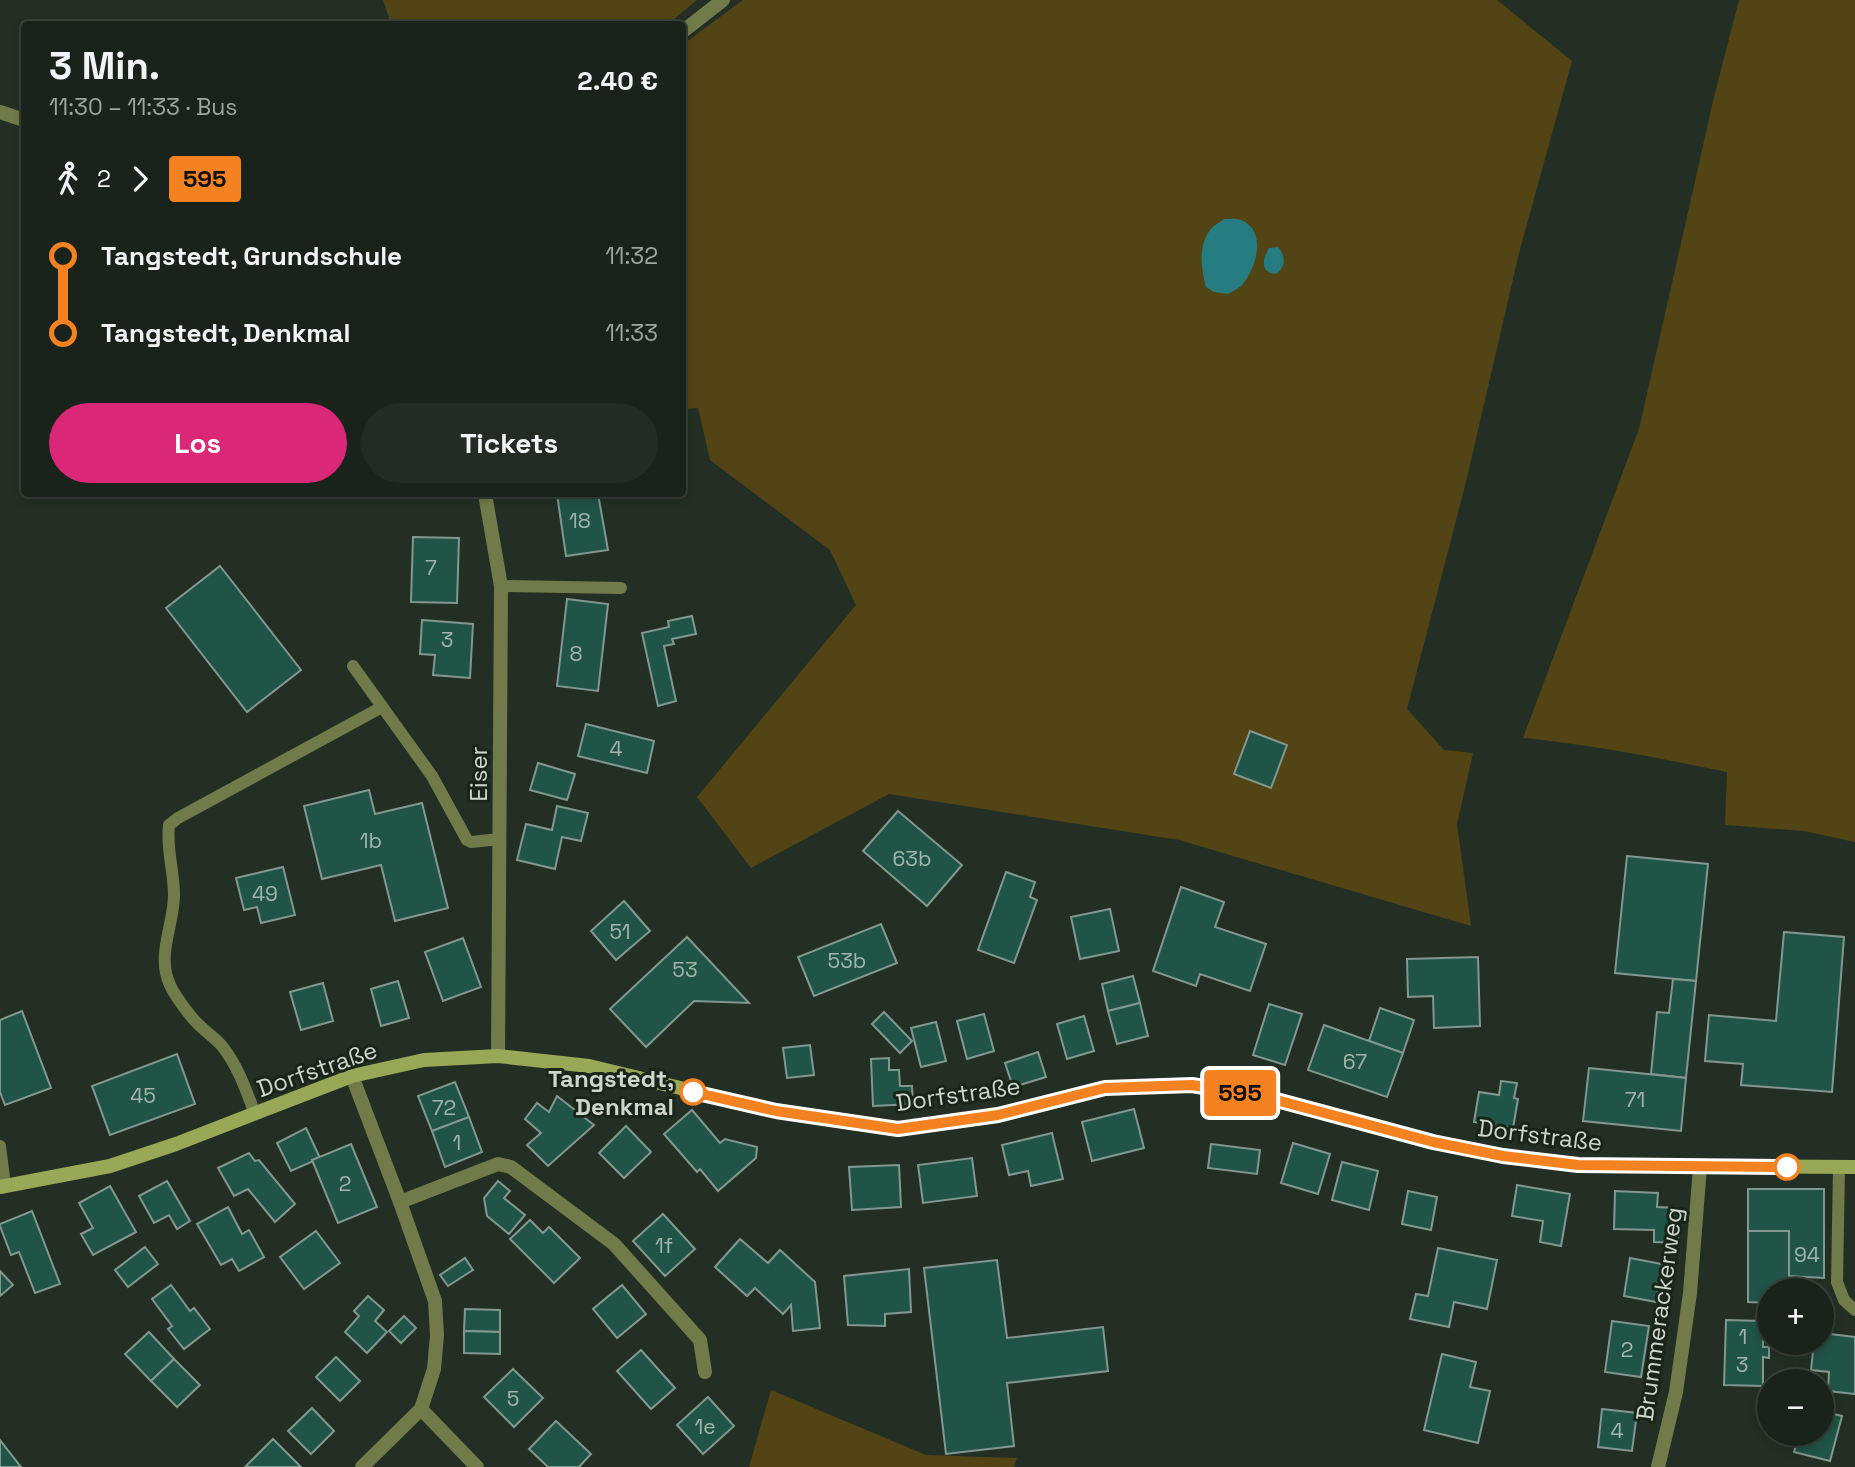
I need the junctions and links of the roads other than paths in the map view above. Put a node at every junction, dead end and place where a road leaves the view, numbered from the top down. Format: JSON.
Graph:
{"nodes":[{"id":1,"x":723,"y":0,"type":"edge"},
{"id":2,"x":686,"y":29,"type":"edge"},
{"id":3,"x":0,"y":112,"type":"edge"},
{"id":4,"x":21,"y":119,"type":"edge"},
{"id":5,"x":486,"y":497,"type":"edge"},
{"id":6,"x":501,"y":586,"type":"junction"},
{"id":7,"x":621,"y":588,"type":"dead end"},
{"id":8,"x":353,"y":666,"type":"dead end"},
{"id":9,"x":382,"y":707,"type":"junction"},
{"id":10,"x":500,"y":839,"type":"junction"},
{"id":11,"x":498,"y":1056,"type":"junction"},
{"id":12,"x":352,"y":1076,"type":"junction"},
{"id":13,"x":255,"y":1114,"type":"junction"},
{"id":14,"x":0,"y":1146,"type":"edge"},
{"id":15,"x":1700,"y":1167,"type":"junction"},
{"id":16,"x":1839,"y":1167,"type":"junction"},
{"id":17,"x":1855,"y":1167,"type":"edge"},
{"id":18,"x":3,"y":1186,"type":"edge"},
{"id":19,"x":400,"y":1202,"type":"junction"},
{"id":20,"x":1855,"y":1310,"type":"edge"},
{"id":21,"x":705,"y":1372,"type":"dead end"},
{"id":22,"x":421,"y":1409,"type":"junction"},
{"id":23,"x":362,"y":1467,"type":"edge"},
{"id":24,"x":477,"y":1467,"type":"edge"},
{"id":25,"x":1658,"y":1467,"type":"edge"}],
"edges":[{"from":1,"to":2,"type":"street"},
{"from":3,"to":4,"type":"street"},
{"from":5,"to":6,"type":"street","name":"Eiser"},
{"from":6,"to":7,"type":"lane"},
{"from":6,"to":10,"type":"street","name":"Eiser"},
{"from":8,"to":9,"type":"lane"},
{"from":9,"to":10,"type":"lane"},
{"from":9,"to":13,"type":"lane"},
{"from":10,"to":11,"type":"street","name":"Eiser"},
{"from":11,"to":12,"type":"main road","name":"Dorfstraße"},
{"from":11,"to":15,"type":"main road","name":"Dorfstraße"},
{"from":12,"to":13,"type":"main road","name":"Dorfstraße"},
{"from":12,"to":19,"type":"street"},
{"from":13,"to":18,"type":"main road","name":"Dorfstraße"},
{"from":14,"to":18,"type":"lane"},
{"from":15,"to":16,"type":"main road","name":"Dorfstraße"},
{"from":15,"to":25,"type":"street","name":"Brummerackerweg"},
{"from":16,"to":17,"type":"main road","name":"Dorfstraße"},
{"from":16,"to":20,"type":"lane"},
{"from":19,"to":21,"type":"street"},
{"from":19,"to":22,"type":"street"},
{"from":22,"to":23,"type":"street"},
{"from":22,"to":24,"type":"street"}]}
